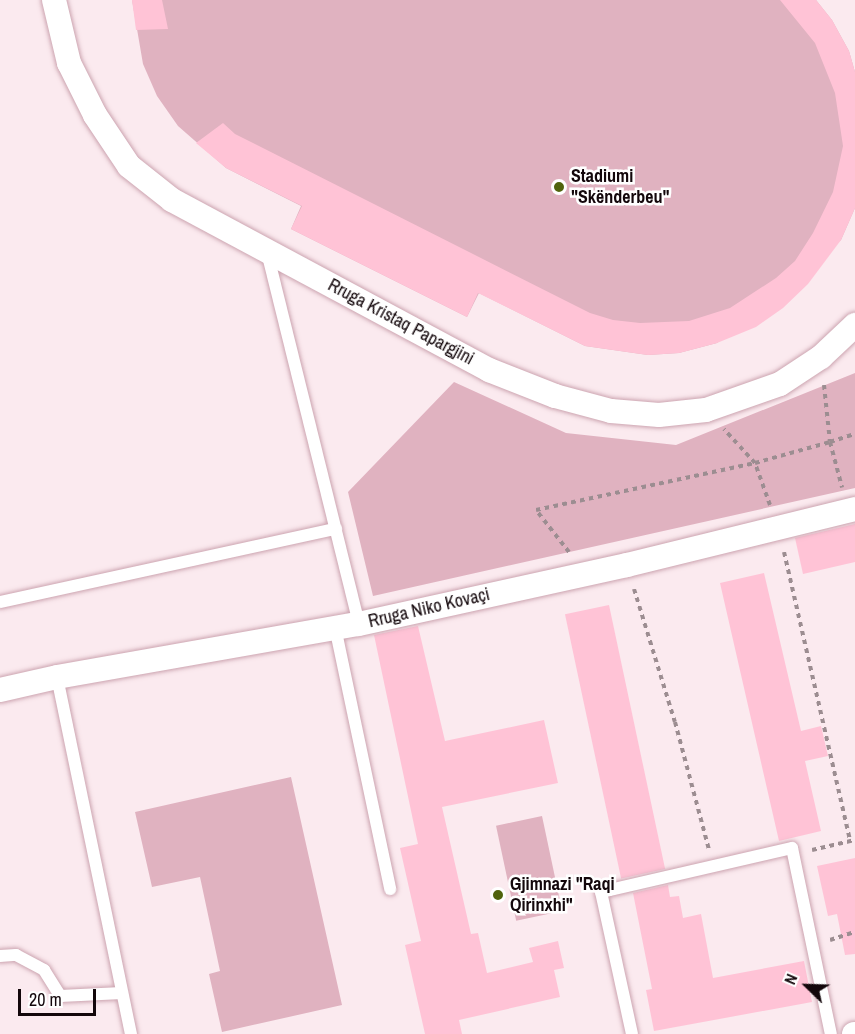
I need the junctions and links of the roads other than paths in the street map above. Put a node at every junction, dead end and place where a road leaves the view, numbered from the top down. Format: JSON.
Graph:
{"nodes":[{"id":1,"x":54,"y":0,"type":"edge"},
{"id":2,"x":266,"y":250,"type":"junction"},
{"id":3,"x":855,"y":325,"type":"edge"},
{"id":4,"x":852,"y":510,"type":"edge"},
{"id":5,"x":336,"y":529,"type":"junction"},
{"id":6,"x":0,"y":602,"type":"edge"},
{"id":7,"x":359,"y":624,"type":"junction"},
{"id":8,"x":335,"y":627,"type":"junction"},
{"id":9,"x":57,"y":677,"type":"junction"},
{"id":10,"x":0,"y":690,"type":"edge"},
{"id":11,"x":390,"y":889,"type":"dead end"},
{"id":12,"x":0,"y":956,"type":"edge"},
{"id":13,"x":122,"y":993,"type":"junction"},
{"id":14,"x":131,"y":1034,"type":"edge"},
{"id":15,"x":632,"y":1034,"type":"edge"},
{"id":16,"x":831,"y":1034,"type":"edge"}],
"edges":[{"from":1,"to":2,"type":"street","name":"Rruga Kristaq Papargjini"},
{"from":2,"to":3,"type":"street","name":"Rruga Kristaq Papargjini"},
{"from":2,"to":5,"type":"lane"},
{"from":4,"to":7,"type":"street","name":"Rruga Niko Kovaçi"},
{"from":5,"to":6,"type":"lane"},
{"from":5,"to":7,"type":"lane"},
{"from":7,"to":8,"type":"street","name":"Rruga Niko Kovaçi"},
{"from":8,"to":9,"type":"street","name":"Rruga Niko Kovaçi"},
{"from":8,"to":11,"type":"lane"},
{"from":9,"to":10,"type":"street","name":"Rruga Niko Kovaçi"},
{"from":9,"to":13,"type":"lane"},
{"from":12,"to":13,"type":"lane"},
{"from":13,"to":14,"type":"lane"},
{"from":15,"to":16,"type":"lane"}]}
